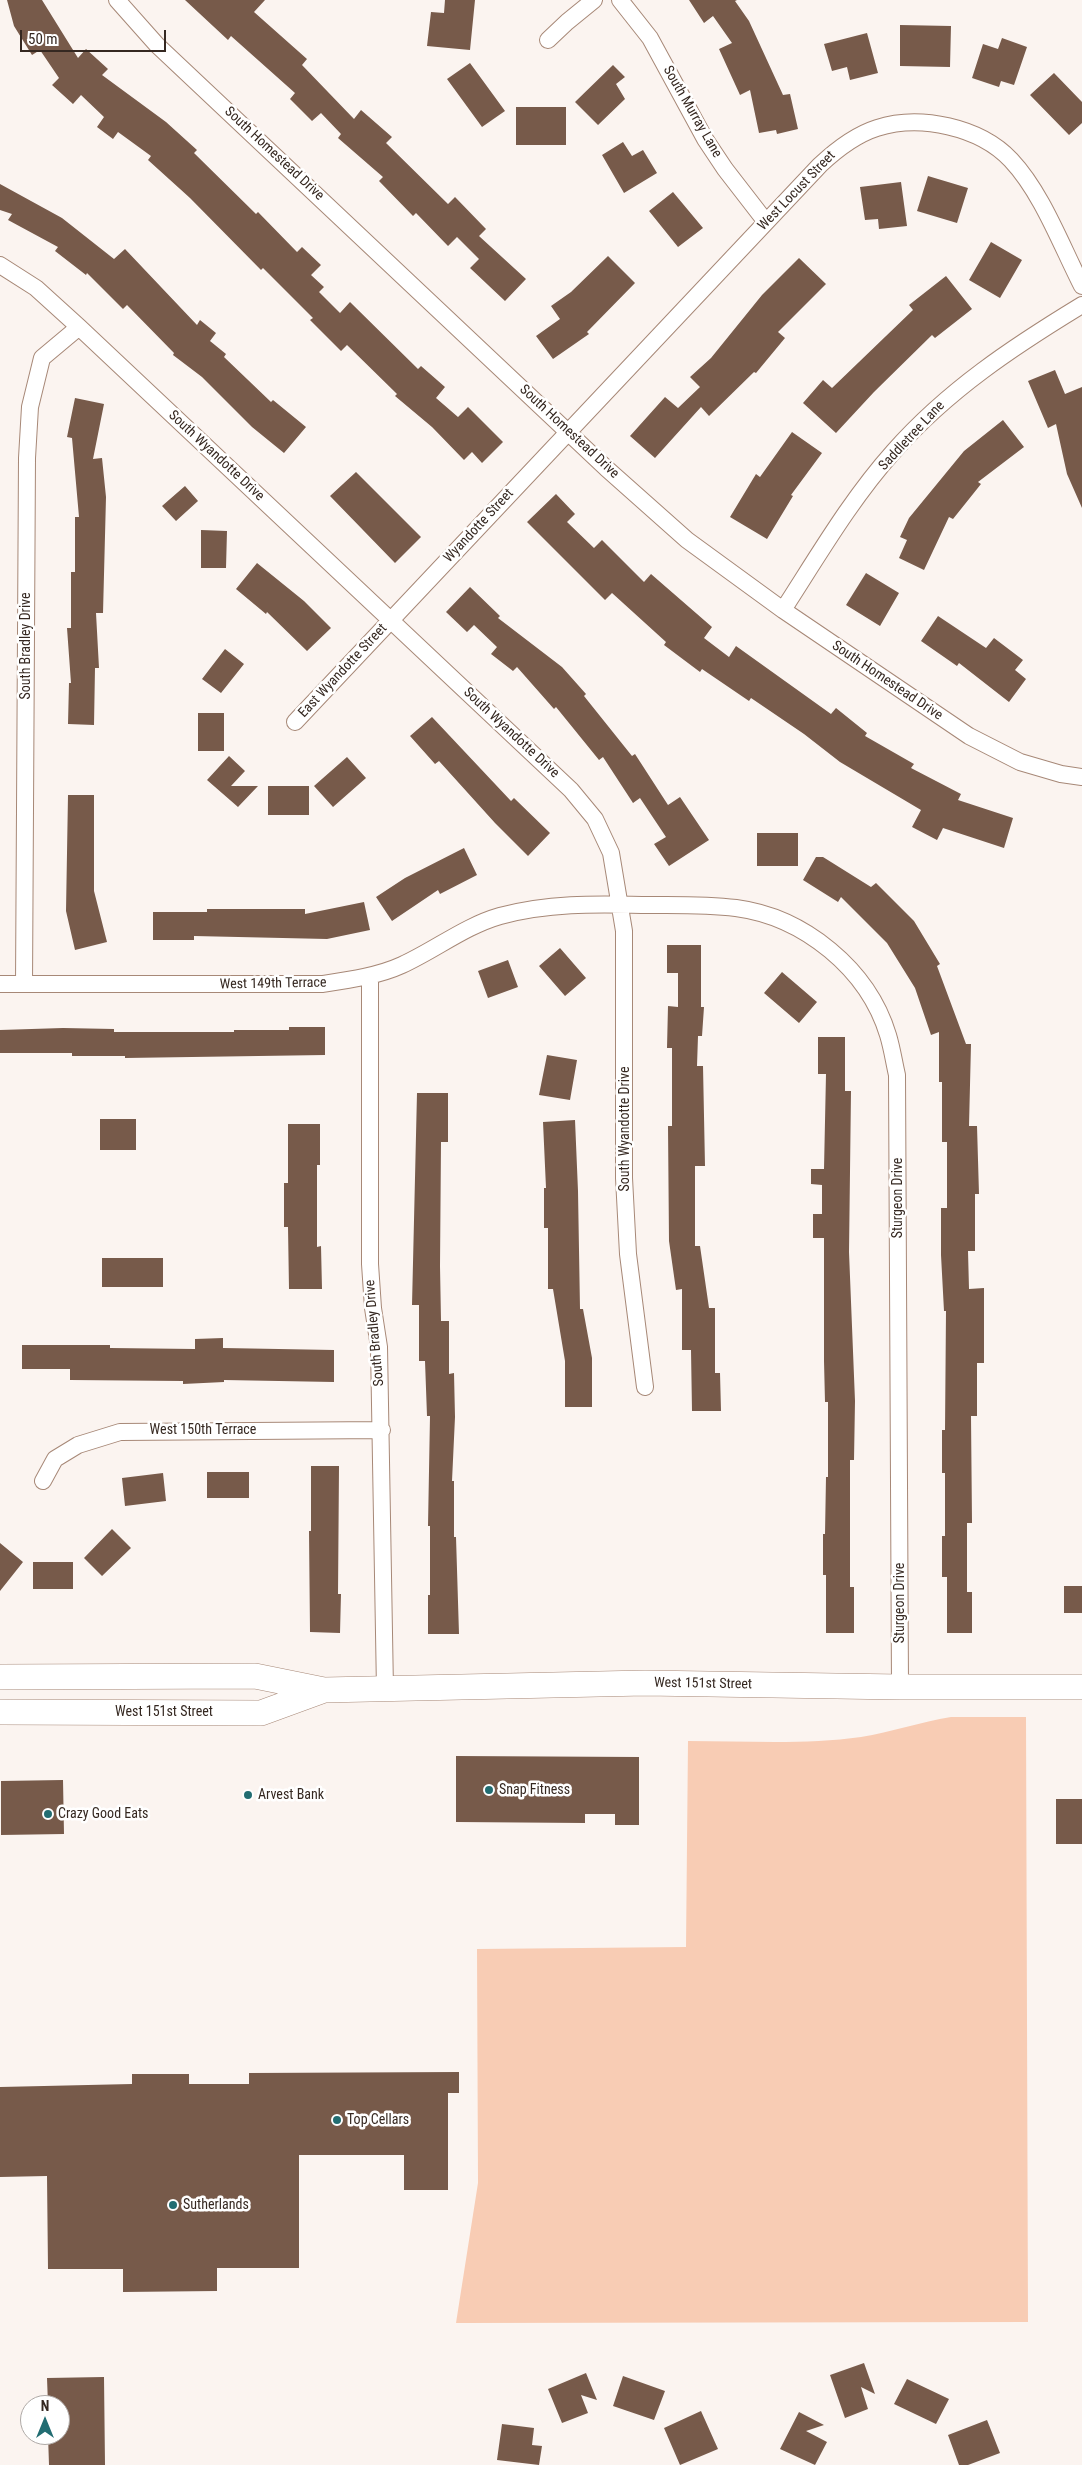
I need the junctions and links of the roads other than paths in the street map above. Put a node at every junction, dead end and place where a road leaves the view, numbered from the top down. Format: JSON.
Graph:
{"nodes":[{"id":1,"x":117,"y":0,"type":"edge"},
{"id":2,"x":594,"y":0,"type":"edge"},
{"id":3,"x":620,"y":0,"type":"edge"},
{"id":4,"x":548,"y":40,"type":"dead end"},
{"id":5,"x":766,"y":222,"type":"junction"},
{"id":6,"x":0,"y":265,"type":"edge"},
{"id":7,"x":1082,"y":286,"type":"edge"},
{"id":8,"x":1082,"y":305,"type":"edge"},
{"id":9,"x":79,"y":327,"type":"junction"},
{"id":10,"x":568,"y":431,"type":"junction"},
{"id":11,"x":783,"y":610,"type":"junction"},
{"id":12,"x":390,"y":620,"type":"junction"},
{"id":13,"x":295,"y":722,"type":"dead end"},
{"id":14,"x":1082,"y":777,"type":"edge"},
{"id":15,"x":620,"y":904,"type":"junction"},
{"id":16,"x":370,"y":976,"type":"junction"},
{"id":17,"x":0,"y":984,"type":"edge"},
{"id":18,"x":24,"y":984,"type":"junction"},
{"id":19,"x":645,"y":1387,"type":"dead end"},
{"id":20,"x":382,"y":1430,"type":"junction"},
{"id":21,"x":44,"y":1481,"type":"dead end"},
{"id":22,"x":0,"y":1677,"type":"edge"},
{"id":23,"x":1082,"y":1687,"type":"edge"},
{"id":24,"x":900,"y":1688,"type":"junction"},
{"id":25,"x":324,"y":1690,"type":"junction"},
{"id":26,"x":384,"y":1690,"type":"junction"},
{"id":27,"x":0,"y":1712,"type":"edge"}],
"edges":[{"from":1,"to":10,"type":"street","name":"South Homestead Drive"},
{"from":2,"to":4,"type":"street"},
{"from":3,"to":5,"type":"street","name":"South Murray Lane"},
{"from":5,"to":7,"type":"street","name":"West Locust Street"},
{"from":5,"to":10,"type":"street","name":"West Locust Street"},
{"from":6,"to":9,"type":"street","name":"South Wyandotte Drive"},
{"from":8,"to":11,"type":"street","name":"Saddletree Lane"},
{"from":9,"to":12,"type":"street","name":"South Wyandotte Drive"},
{"from":9,"to":18,"type":"street","name":"South Bradley Drive"},
{"from":10,"to":11,"type":"street","name":"South Homestead Drive"},
{"from":10,"to":12,"type":"street","name":"Wyandotte Street"},
{"from":11,"to":14,"type":"street","name":"South Homestead Drive"},
{"from":12,"to":13,"type":"street","name":"East Wyandotte Street"},
{"from":12,"to":15,"type":"street","name":"South Wyandotte Drive"},
{"from":15,"to":16,"type":"street","name":"West 149th Terrace"},
{"from":15,"to":19,"type":"street","name":"South Wyandotte Drive"},
{"from":15,"to":24,"type":"street","name":"Sturgeon Drive"},
{"from":16,"to":18,"type":"street","name":"West 149th Terrace"},
{"from":16,"to":20,"type":"street","name":"South Bradley Drive"},
{"from":17,"to":18,"type":"street","name":"West 149th Terrace"},
{"from":20,"to":21,"type":"street","name":"West 150th Terrace"},
{"from":20,"to":26,"type":"street","name":"South Bradley Drive"},
{"from":22,"to":25,"type":"main road","name":"West 151st Street"},
{"from":23,"to":24,"type":"main road","name":"West 151st Street"},
{"from":24,"to":26,"type":"main road","name":"West 151st Street"},
{"from":25,"to":26,"type":"main road","name":"West 151st Street"},
{"from":25,"to":27,"type":"main road","name":"West 151st Street"}]}
